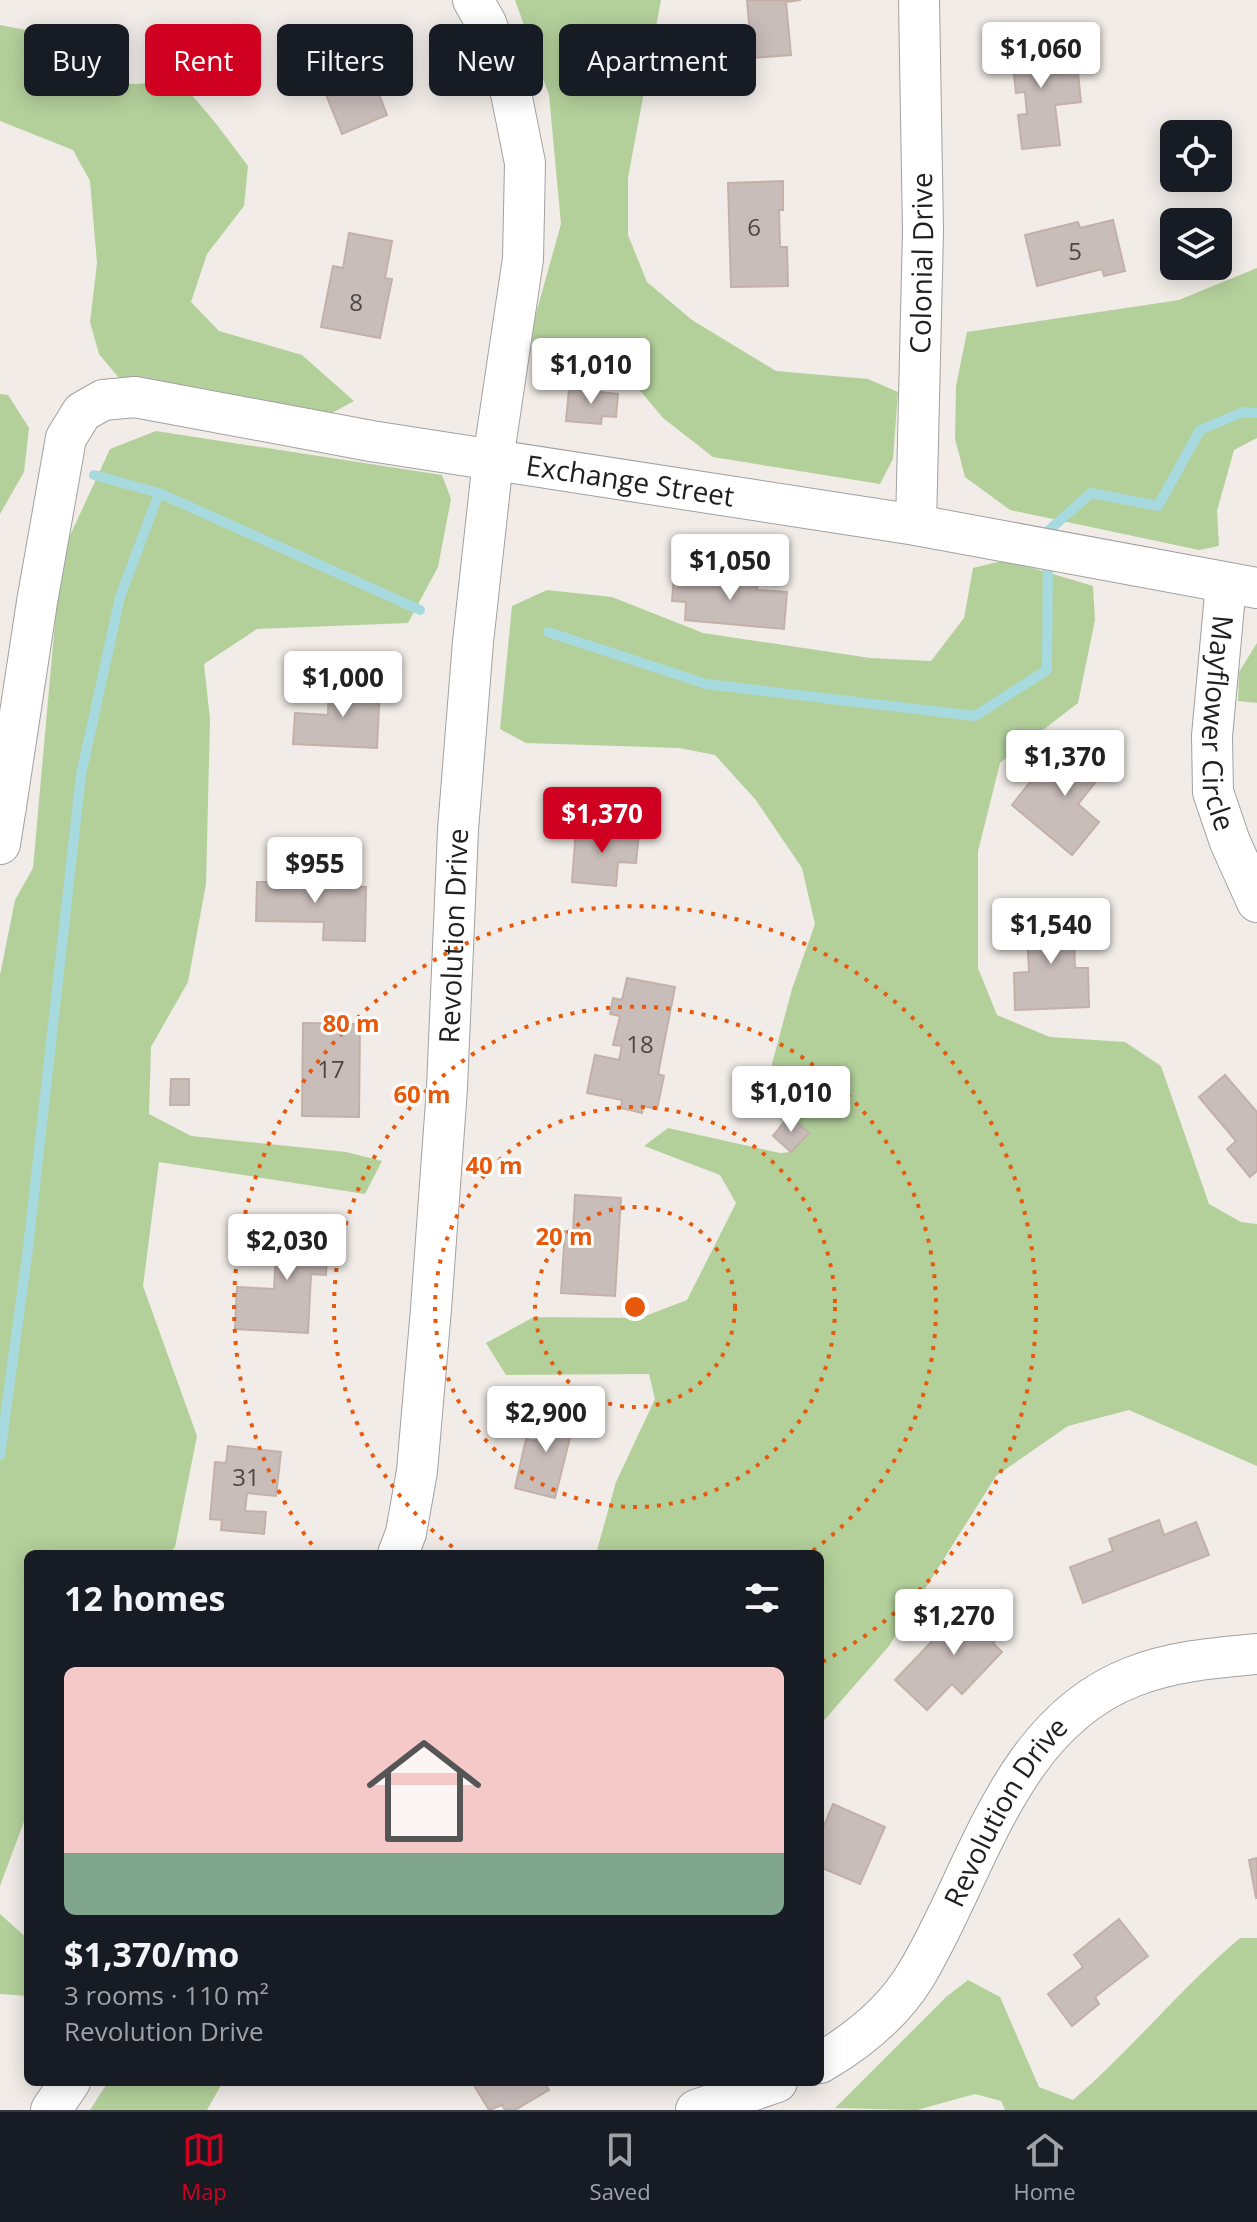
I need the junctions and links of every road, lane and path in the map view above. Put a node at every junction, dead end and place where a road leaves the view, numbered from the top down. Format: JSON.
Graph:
{"nodes":[{"id":1,"x":473,"y":0,"type":"edge"},
{"id":2,"x":919,"y":0,"type":"edge"},
{"id":3,"x":493,"y":460,"type":"junction"},
{"id":4,"x":916,"y":525,"type":"junction"},
{"id":5,"x":1242,"y":586,"type":"edge"},
{"id":6,"x":2,"y":819,"type":"edge"},
{"id":7,"x":1257,"y":902,"type":"edge"},
{"id":8,"x":400,"y":1550,"type":"edge"},
{"id":9,"x":1257,"y":1654,"type":"edge"},
{"id":10,"x":824,"y":2061,"type":"edge"},
{"id":11,"x":67,"y":2086,"type":"edge"},
{"id":12,"x":765,"y":2086,"type":"edge"},
{"id":13,"x":51,"y":2110,"type":"edge"},
{"id":14,"x":696,"y":2110,"type":"edge"}],
"edges":[{"from":1,"to":3,"type":"street","name":"Revolution Drive"},
{"from":2,"to":4,"type":"street","name":"Colonial Drive"},
{"from":3,"to":4,"type":"street","name":"Exchange Street"},
{"from":3,"to":6,"type":"street","name":"Exchange Street"},
{"from":3,"to":8,"type":"street","name":"Revolution Drive"},
{"from":4,"to":5,"type":"street","name":"Exchange Street"},
{"from":5,"to":7,"type":"street","name":"Mayflower Circle"},
{"from":9,"to":10,"type":"street","name":"Revolution Drive"},
{"from":11,"to":13,"type":"street"},
{"from":12,"to":14,"type":"street"}]}
